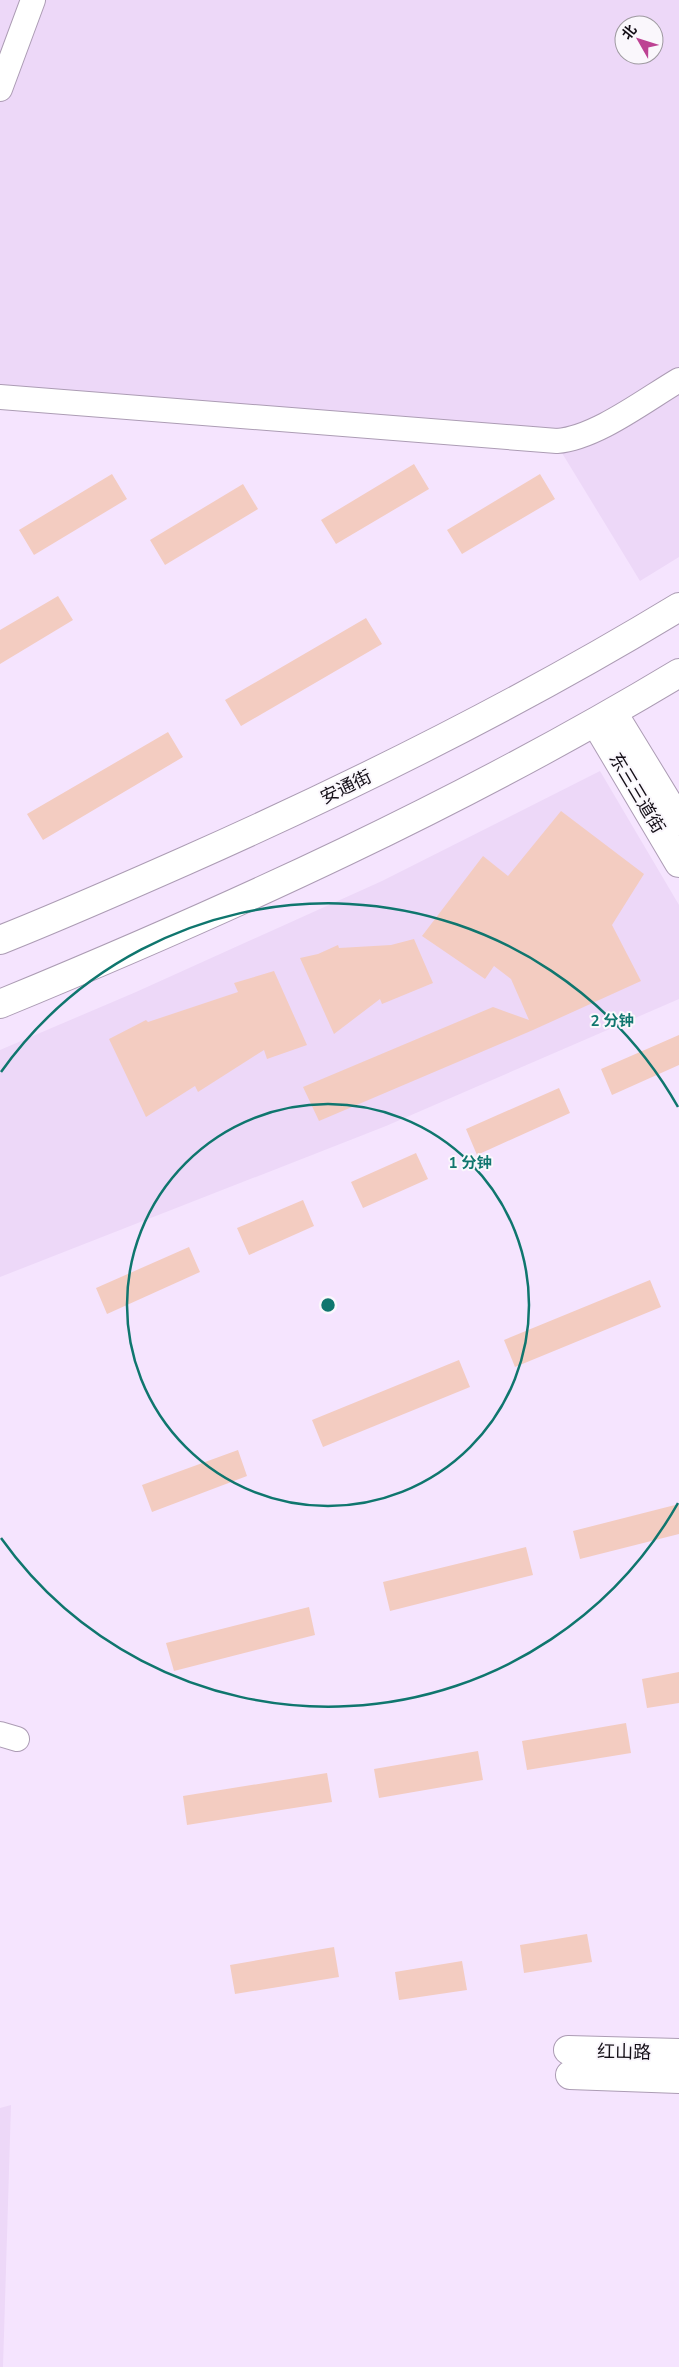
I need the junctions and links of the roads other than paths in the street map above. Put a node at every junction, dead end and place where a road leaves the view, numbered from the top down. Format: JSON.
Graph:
{"nodes":[{"id":1,"x":33,"y":0,"type":"edge"},
{"id":2,"x":0,"y":88,"type":"edge"},
{"id":3,"x":679,"y":380,"type":"edge"},
{"id":4,"x":0,"y":397,"type":"edge"},
{"id":5,"x":679,"y":607,"type":"edge"},
{"id":6,"x":679,"y":673,"type":"edge"},
{"id":7,"x":604,"y":718,"type":"junction"},
{"id":8,"x":679,"y":821,"type":"edge"},
{"id":9,"x":679,"y":863,"type":"edge"},
{"id":10,"x":0,"y":940,"type":"edge"},
{"id":11,"x":0,"y":1004,"type":"edge"},
{"id":12,"x":679,"y":2053,"type":"edge"},
{"id":13,"x":679,"y":2079,"type":"edge"}],
"edges":[{"from":1,"to":2,"type":"lane"},
{"from":3,"to":4,"type":"lane"},
{"from":5,"to":10,"type":"main road","name":"安通街"},
{"from":6,"to":7,"type":"main road"},
{"from":7,"to":8,"type":"main road","name":"东三三道街"},
{"from":7,"to":9,"type":"main road","name":"东三三道街"},
{"from":7,"to":11,"type":"main road"},
{"from":12,"to":13,"type":"main road","name":"红山路"}]}
